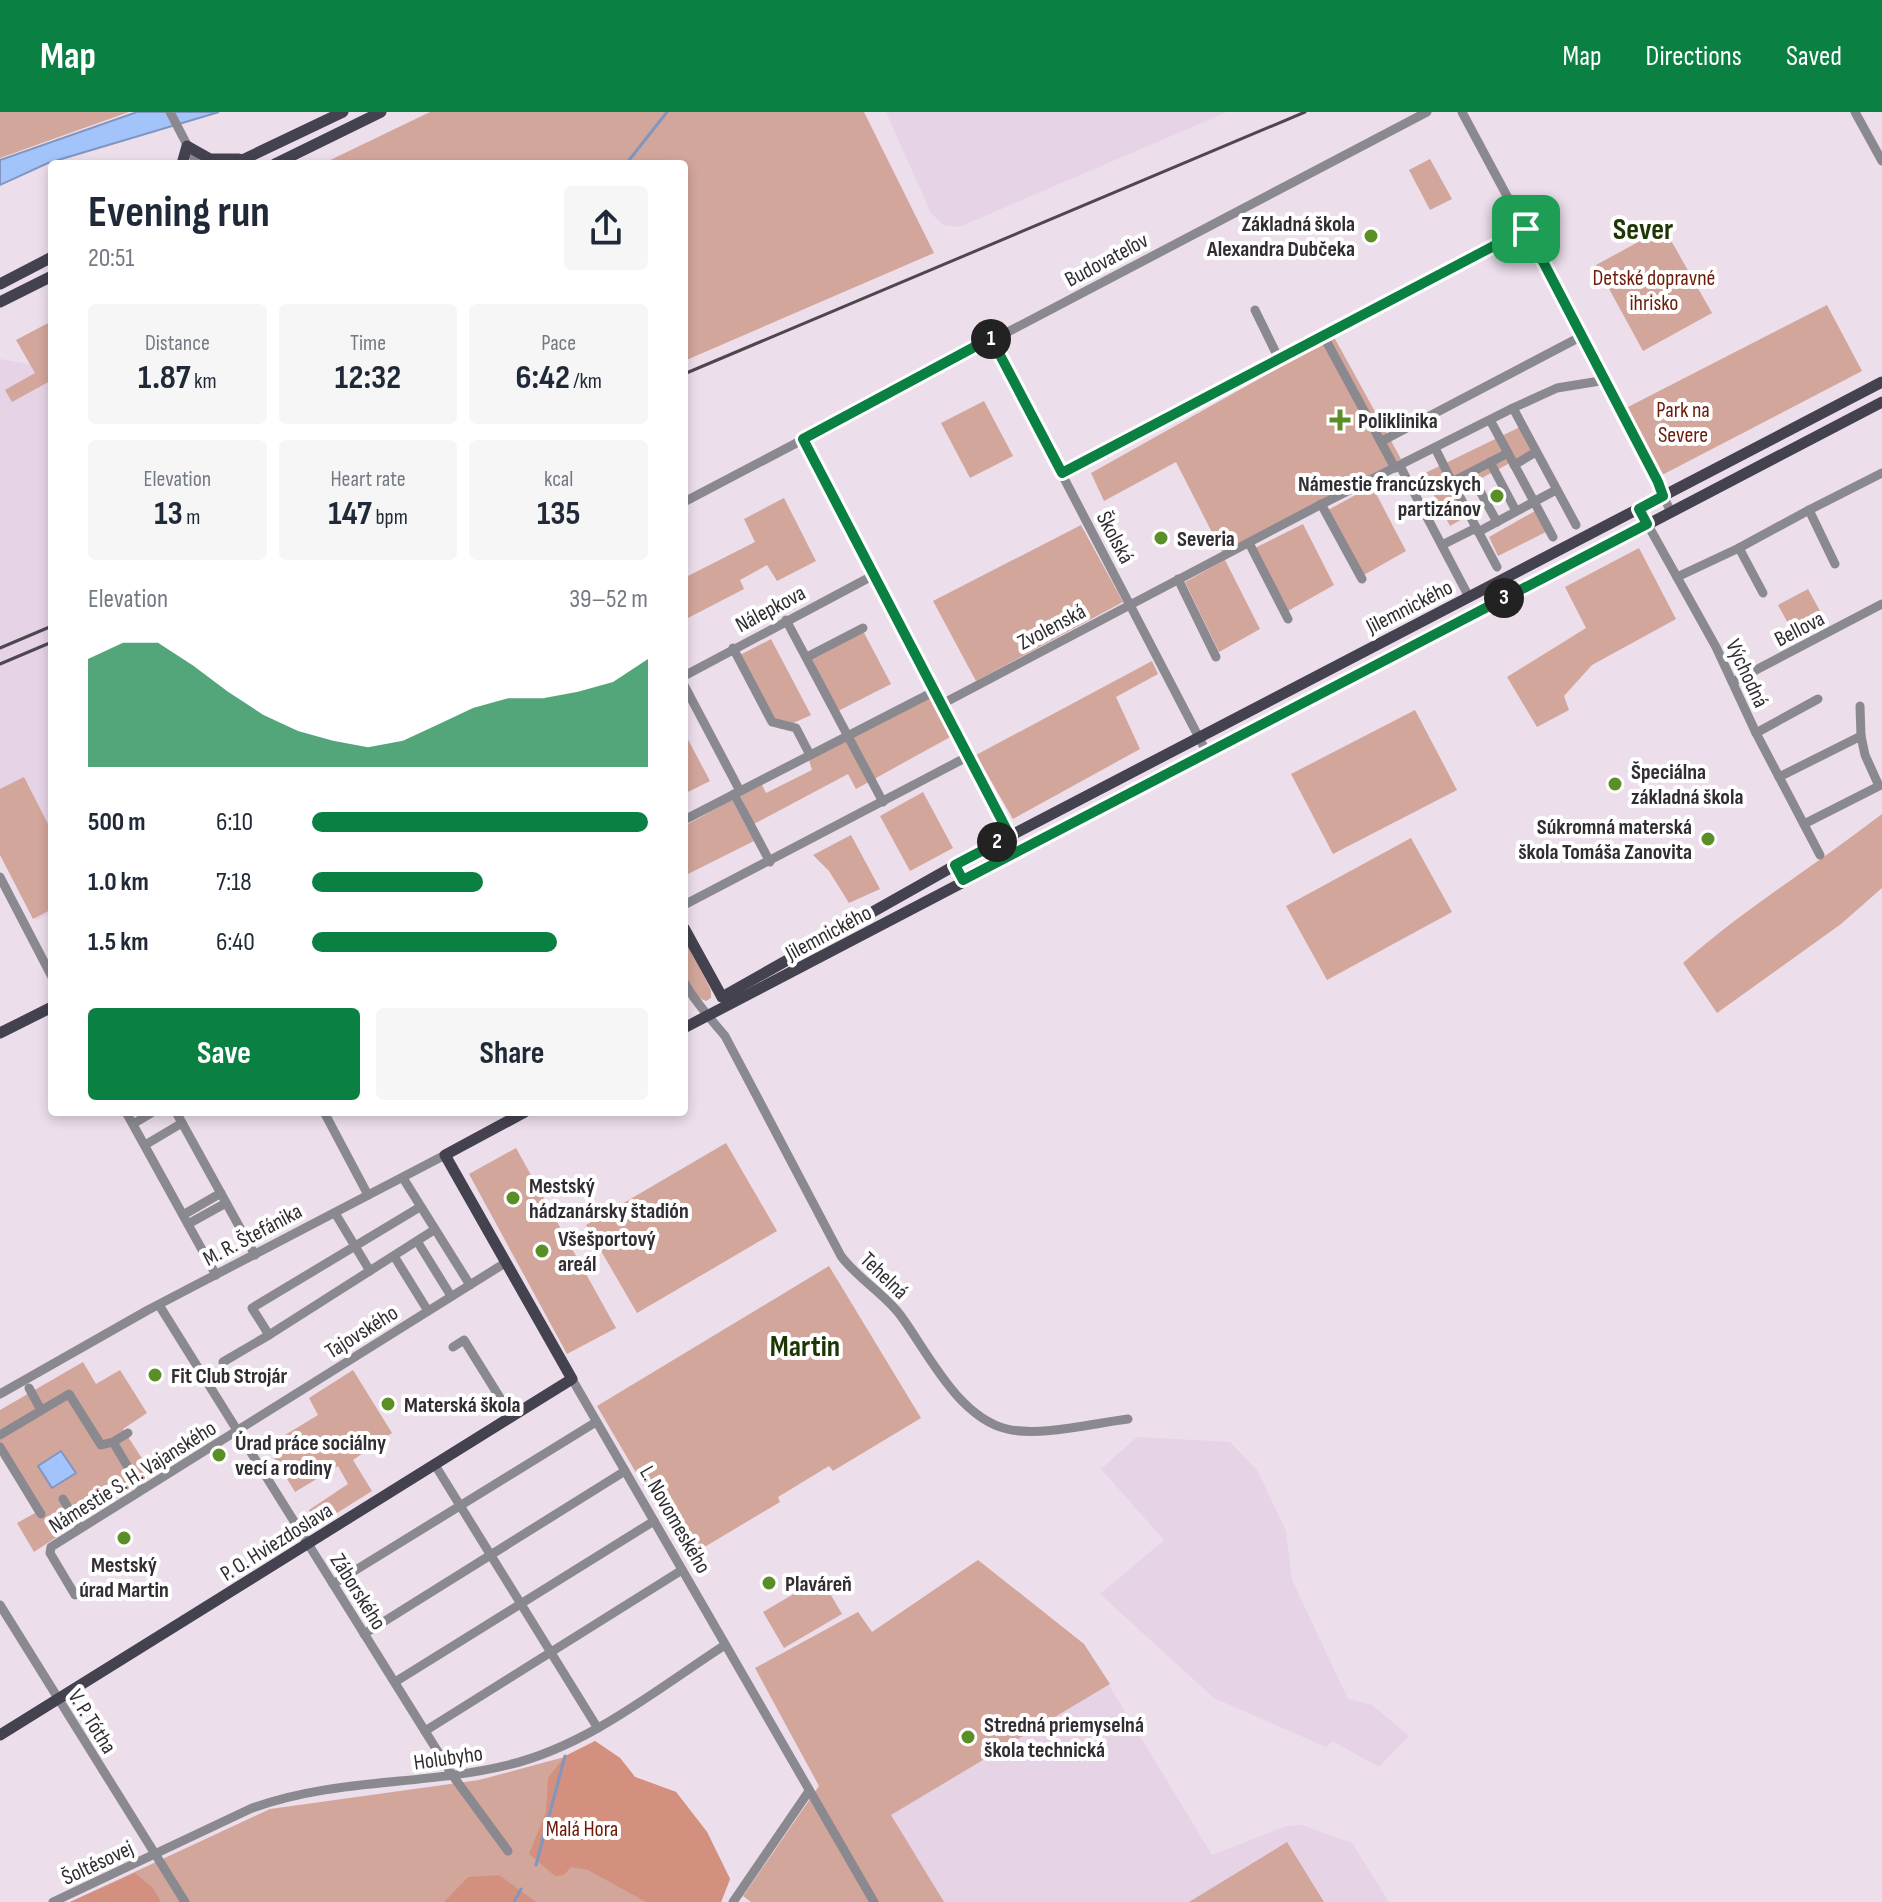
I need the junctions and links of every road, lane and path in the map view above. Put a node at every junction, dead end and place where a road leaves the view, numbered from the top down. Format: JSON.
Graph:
{"nodes":[{"id":1,"x":170,"y":112,"type":"edge"},
{"id":2,"x":343,"y":112,"type":"edge"},
{"id":3,"x":381,"y":112,"type":"edge"},
{"id":4,"x":1427,"y":112,"type":"edge"},
{"id":5,"x":1462,"y":112,"type":"edge"},
{"id":6,"x":1855,"y":112,"type":"edge"},
{"id":7,"x":184,"y":141,"type":"junction"},
{"id":8,"x":182,"y":160,"type":"edge"},
{"id":9,"x":195,"y":160,"type":"edge"},
{"id":10,"x":214,"y":160,"type":"edge"},
{"id":11,"x":241,"y":160,"type":"edge"},
{"id":12,"x":283,"y":160,"type":"edge"},
{"id":13,"x":1882,"y":161,"type":"edge"},
{"id":14,"x":1526,"y":229,"type":"junction"},
{"id":15,"x":48,"y":259,"type":"edge"},
{"id":16,"x":48,"y":278,"type":"edge"},
{"id":17,"x":0,"y":284,"type":"edge"},
{"id":18,"x":0,"y":302,"type":"edge"},
{"id":19,"x":1255,"y":310,"type":"dead end"},
{"id":20,"x":1323,"y":335,"type":"junction"},
{"id":21,"x":1582,"y":336,"type":"junction"},
{"id":22,"x":991,"y":338,"type":"junction"},
{"id":23,"x":1279,"y":359,"type":"junction"},
{"id":24,"x":1606,"y":380,"type":"junction"},
{"id":25,"x":1882,"y":382,"type":"edge"},
{"id":26,"x":1882,"y":402,"type":"edge"},
{"id":27,"x":1513,"y":408,"type":"junction"},
{"id":28,"x":1490,"y":420,"type":"junction"},
{"id":29,"x":803,"y":439,"type":"junction"},
{"id":30,"x":1382,"y":441,"type":"junction"},
{"id":31,"x":1436,"y":450,"type":"junction"},
{"id":32,"x":1536,"y":452,"type":"junction"},
{"id":33,"x":1508,"y":453,"type":"junction"},
{"id":34,"x":1490,"y":462,"type":"junction"},
{"id":35,"x":1514,"y":465,"type":"junction"},
{"id":36,"x":1398,"y":467,"type":"junction"},
{"id":37,"x":1062,"y":473,"type":"junction"},
{"id":38,"x":1470,"y":473,"type":"junction"},
{"id":39,"x":1882,"y":473,"type":"edge"},
{"id":40,"x":1452,"y":482,"type":"junction"},
{"id":41,"x":1556,"y":490,"type":"junction"},
{"id":42,"x":1663,"y":496,"type":"junction"},
{"id":43,"x":688,"y":500,"type":"edge"},
{"id":44,"x":1534,"y":502,"type":"junction"},
{"id":45,"x":1321,"y":504,"type":"junction"},
{"id":46,"x":1639,"y":509,"type":"junction"},
{"id":47,"x":1809,"y":510,"type":"junction"},
{"id":48,"x":1516,"y":511,"type":"junction"},
{"id":49,"x":1671,"y":512,"type":"junction"},
{"id":50,"x":1497,"y":522,"type":"junction"},
{"id":51,"x":1647,"y":524,"type":"junction"},
{"id":52,"x":1576,"y":525,"type":"dead end"},
{"id":53,"x":1477,"y":530,"type":"junction"},
{"id":54,"x":1553,"y":537,"type":"dead end"},
{"id":55,"x":1439,"y":541,"type":"junction"},
{"id":56,"x":1249,"y":543,"type":"junction"},
{"id":57,"x":1739,"y":548,"type":"junction"},
{"id":58,"x":1835,"y":564,"type":"dead end"},
{"id":59,"x":1497,"y":567,"type":"dead end"},
{"id":60,"x":874,"y":575,"type":"junction"},
{"id":61,"x":1677,"y":577,"type":"junction"},
{"id":62,"x":1178,"y":579,"type":"junction"},
{"id":63,"x":1362,"y":579,"type":"dead end"},
{"id":64,"x":1763,"y":593,"type":"dead end"},
{"id":65,"x":1469,"y":597,"type":"junction"},
{"id":66,"x":1131,"y":604,"type":"junction"},
{"id":67,"x":1882,"y":604,"type":"edge"},
{"id":68,"x":1288,"y":619,"type":"dead end"},
{"id":69,"x":786,"y":620,"type":"junction"},
{"id":70,"x":863,"y":628,"type":"dead end"},
{"id":71,"x":733,"y":648,"type":"junction"},
{"id":72,"x":807,"y":657,"type":"junction"},
{"id":73,"x":1216,"y":657,"type":"dead end"},
{"id":74,"x":688,"y":674,"type":"edge"},
{"id":75,"x":1733,"y":682,"type":"junction"},
{"id":76,"x":935,"y":691,"type":"junction"},
{"id":77,"x":688,"y":693,"type":"edge"},
{"id":78,"x":1818,"y":699,"type":"dead end"},
{"id":79,"x":942,"y":704,"type":"junction"},
{"id":80,"x":1860,"y":706,"type":"dead end"},
{"id":81,"x":1756,"y":733,"type":"junction"},
{"id":82,"x":849,"y":735,"type":"junction"},
{"id":83,"x":1861,"y":736,"type":"junction"},
{"id":84,"x":1200,"y":737,"type":"junction"},
{"id":85,"x":1207,"y":753,"type":"junction"},
{"id":86,"x":810,"y":755,"type":"junction"},
{"id":87,"x":967,"y":757,"type":"junction"},
{"id":88,"x":1779,"y":777,"type":"junction"},
{"id":89,"x":737,"y":792,"type":"junction"},
{"id":90,"x":883,"y":802,"type":"junction"},
{"id":91,"x":688,"y":818,"type":"edge"},
{"id":92,"x":1804,"y":824,"type":"junction"},
{"id":93,"x":1010,"y":836,"type":"junction"},
{"id":94,"x":1820,"y":855,"type":"dead end"},
{"id":95,"x":770,"y":862,"type":"junction"},
{"id":96,"x":955,"y":865,"type":"junction"},
{"id":97,"x":0,"y":877,"type":"edge"},
{"id":98,"x":963,"y":880,"type":"junction"},
{"id":99,"x":688,"y":903,"type":"edge"},
{"id":100,"x":688,"y":935,"type":"edge"},
{"id":101,"x":48,"y":969,"type":"edge"},
{"id":102,"x":688,"y":989,"type":"edge"},
{"id":103,"x":722,"y":997,"type":"junction"},
{"id":104,"x":48,"y":1009,"type":"edge"},
{"id":105,"x":710,"y":1014,"type":"junction"},
{"id":106,"x":688,"y":1026,"type":"edge"},
{"id":107,"x":0,"y":1033,"type":"edge"},
{"id":108,"x":128,"y":1116,"type":"edge"},
{"id":109,"x":146,"y":1116,"type":"edge"},
{"id":110,"x":178,"y":1116,"type":"edge"},
{"id":111,"x":326,"y":1116,"type":"edge"},
{"id":112,"x":518,"y":1116,"type":"edge"},
{"id":113,"x":182,"y":1123,"type":"junction"},
{"id":114,"x":133,"y":1124,"type":"junction"},
{"id":115,"x":145,"y":1145,"type":"junction"},
{"id":116,"x":445,"y":1155,"type":"junction"},
{"id":117,"x":403,"y":1178,"type":"junction"},
{"id":118,"x":221,"y":1193,"type":"junction"},
{"id":119,"x":368,"y":1195,"type":"junction"},
{"id":120,"x":226,"y":1203,"type":"junction"},
{"id":121,"x":420,"y":1207,"type":"junction"},
{"id":122,"x":335,"y":1213,"type":"junction"},
{"id":123,"x":186,"y":1220,"type":"junction"},
{"id":124,"x":434,"y":1230,"type":"junction"},
{"id":125,"x":417,"y":1241,"type":"junction"},
{"id":126,"x":354,"y":1245,"type":"junction"},
{"id":127,"x":255,"y":1255,"type":"junction"},
{"id":128,"x":394,"y":1256,"type":"junction"},
{"id":129,"x":505,"y":1263,"type":"junction"},
{"id":130,"x":370,"y":1271,"type":"junction"},
{"id":131,"x":216,"y":1275,"type":"junction"},
{"id":132,"x":470,"y":1285,"type":"junction"},
{"id":133,"x":451,"y":1296,"type":"junction"},
{"id":134,"x":159,"y":1305,"type":"junction"},
{"id":135,"x":428,"y":1311,"type":"junction"},
{"id":136,"x":269,"y":1335,"type":"junction"},
{"id":137,"x":453,"y":1347,"type":"dead end"},
{"id":138,"x":223,"y":1362,"type":"dead end"},
{"id":139,"x":572,"y":1379,"type":"junction"},
{"id":140,"x":29,"y":1388,"type":"dead end"},
{"id":141,"x":0,"y":1394,"type":"edge"},
{"id":142,"x":41,"y":1410,"type":"junction"},
{"id":143,"x":512,"y":1417,"type":"junction"},
{"id":144,"x":1128,"y":1419,"type":"dead end"},
{"id":145,"x":596,"y":1422,"type":"junction"},
{"id":146,"x":236,"y":1430,"type":"junction"},
{"id":147,"x":128,"y":1433,"type":"dead end"},
{"id":148,"x":0,"y":1435,"type":"edge"},
{"id":149,"x":113,"y":1442,"type":"junction"},
{"id":150,"x":0,"y":1447,"type":"edge"},
{"id":151,"x":435,"y":1465,"type":"junction"},
{"id":152,"x":625,"y":1471,"type":"junction"},
{"id":153,"x":141,"y":1489,"type":"junction"},
{"id":154,"x":63,"y":1499,"type":"dead end"},
{"id":155,"x":460,"y":1505,"type":"junction"},
{"id":156,"x":41,"y":1514,"type":"dead end"},
{"id":157,"x":654,"y":1521,"type":"junction"},
{"id":158,"x":80,"y":1528,"type":"junction"},
{"id":159,"x":308,"y":1544,"type":"junction"},
{"id":160,"x":489,"y":1554,"type":"junction"},
{"id":161,"x":682,"y":1570,"type":"junction"},
{"id":162,"x":333,"y":1584,"type":"junction"},
{"id":163,"x":75,"y":1595,"type":"dead end"},
{"id":164,"x":520,"y":1603,"type":"junction"},
{"id":165,"x":0,"y":1605,"type":"edge"},
{"id":166,"x":364,"y":1634,"type":"junction"},
{"id":167,"x":725,"y":1645,"type":"junction"},
{"id":168,"x":550,"y":1652,"type":"junction"},
{"id":169,"x":395,"y":1682,"type":"junction"},
{"id":170,"x":58,"y":1699,"type":"junction"},
{"id":171,"x":597,"y":1727,"type":"junction"},
{"id":172,"x":425,"y":1731,"type":"junction"},
{"id":173,"x":0,"y":1735,"type":"edge"},
{"id":174,"x":453,"y":1776,"type":"junction"},
{"id":175,"x":809,"y":1791,"type":"junction"},
{"id":176,"x":508,"y":1851,"type":"dead end"},
{"id":177,"x":156,"y":1856,"type":"junction"},
{"id":178,"x":53,"y":1902,"type":"edge"},
{"id":179,"x":185,"y":1902,"type":"edge"},
{"id":180,"x":733,"y":1902,"type":"edge"},
{"id":181,"x":874,"y":1902,"type":"edge"}],
"edges":[{"from":1,"to":7,"type":"street"},
{"from":2,"to":11,"type":"main road"},
{"from":3,"to":12,"type":"main road"},
{"from":4,"to":22,"type":"street","name":"Budovateľov"},
{"from":5,"to":14,"type":"street"},
{"from":6,"to":13,"type":"street"},
{"from":7,"to":8,"type":"main road"},
{"from":7,"to":9,"type":"street"},
{"from":7,"to":10,"type":"main road"},
{"from":14,"to":20,"type":"street"},
{"from":14,"to":21,"type":"street"},
{"from":15,"to":17,"type":"main road"},
{"from":16,"to":18,"type":"main road"},
{"from":19,"to":23,"type":"street"},
{"from":20,"to":23,"type":"street"},
{"from":20,"to":30,"type":"street"},
{"from":21,"to":24,"type":"street"},
{"from":21,"to":30,"type":"street"},
{"from":22,"to":29,"type":"street","name":"Budovateľov"},
{"from":22,"to":37,"type":"street","name":"Školská"},
{"from":23,"to":37,"type":"street"},
{"from":24,"to":27,"type":"street","name":"Zvolenská"},
{"from":24,"to":42,"type":"street"},
{"from":25,"to":42,"type":"main road","name":"Jilemnického"},
{"from":26,"to":49,"type":"main road","name":"Jilemnického"},
{"from":27,"to":28,"type":"street","name":"Zvolenská"},
{"from":27,"to":32,"type":"street"},
{"from":28,"to":31,"type":"street","name":"Zvolenská"},
{"from":28,"to":33,"type":"street"},
{"from":29,"to":43,"type":"street","name":"Budovateľov"},
{"from":29,"to":60,"type":"street"},
{"from":30,"to":36,"type":"street"},
{"from":31,"to":36,"type":"street","name":"Zvolenská"},
{"from":31,"to":40,"type":"street"},
{"from":32,"to":35,"type":"street"},
{"from":32,"to":41,"type":"street"},
{"from":33,"to":34,"type":"street"},
{"from":33,"to":35,"type":"street"},
{"from":34,"to":38,"type":"street"},
{"from":34,"to":48,"type":"street"},
{"from":35,"to":44,"type":"street"},
{"from":36,"to":45,"type":"street","name":"Zvolenská"},
{"from":36,"to":55,"type":"street"},
{"from":37,"to":66,"type":"street","name":"Školská"},
{"from":38,"to":40,"type":"street"},
{"from":38,"to":50,"type":"street"},
{"from":39,"to":47,"type":"street"},
{"from":40,"to":53,"type":"street"},
{"from":41,"to":44,"type":"street"},
{"from":41,"to":52,"type":"street"},
{"from":42,"to":46,"type":"main road","name":"Jilemnického"},
{"from":42,"to":49,"type":"street"},
{"from":44,"to":48,"type":"street"},
{"from":44,"to":54,"type":"street"},
{"from":45,"to":56,"type":"street","name":"Zvolenská"},
{"from":45,"to":63,"type":"street"},
{"from":46,"to":51,"type":"street","name":"Východná"},
{"from":46,"to":65,"type":"main road","name":"Jilemnického"},
{"from":47,"to":57,"type":"street"},
{"from":47,"to":58,"type":"street"},
{"from":48,"to":50,"type":"street"},
{"from":49,"to":51,"type":"main road","name":"Jilemnického"},
{"from":50,"to":53,"type":"street"},
{"from":51,"to":61,"type":"street","name":"Východná"},
{"from":51,"to":85,"type":"main road","name":"Jilemnického"},
{"from":53,"to":55,"type":"street"},
{"from":53,"to":59,"type":"street"},
{"from":55,"to":65,"type":"street"},
{"from":56,"to":62,"type":"street","name":"Zvolenská"},
{"from":56,"to":68,"type":"street"},
{"from":57,"to":61,"type":"street"},
{"from":57,"to":64,"type":"street"},
{"from":60,"to":69,"type":"street","name":"Nálepkova"},
{"from":60,"to":76,"type":"street"},
{"from":61,"to":75,"type":"street","name":"Východná"},
{"from":62,"to":66,"type":"street","name":"Zvolenská"},
{"from":62,"to":73,"type":"street"},
{"from":65,"to":84,"type":"main road","name":"Jilemnického"},
{"from":66,"to":79,"type":"street","name":"Zvolenská"},
{"from":66,"to":84,"type":"street","name":"Školská"},
{"from":67,"to":75,"type":"street","name":"Bellova"},
{"from":69,"to":71,"type":"street","name":"Nálepkova"},
{"from":69,"to":72,"type":"street"},
{"from":70,"to":72,"type":"street"},
{"from":71,"to":74,"type":"street","name":"Nálepkova"},
{"from":71,"to":86,"type":"street"},
{"from":72,"to":82,"type":"street"},
{"from":75,"to":81,"type":"street","name":"Východná"},
{"from":76,"to":79,"type":"street"},
{"from":76,"to":82,"type":"street"},
{"from":77,"to":89,"type":"street"},
{"from":78,"to":81,"type":"street"},
{"from":79,"to":87,"type":"street"},
{"from":80,"to":83,"type":"street"},
{"from":81,"to":88,"type":"street","name":"Východná"},
{"from":82,"to":86,"type":"street"},
{"from":82,"to":90,"type":"street"},
{"from":83,"to":88,"type":"street"},
{"from":83,"to":92,"type":"street"},
{"from":84,"to":85,"type":"street","name":"Školská"},
{"from":84,"to":93,"type":"main road","name":"Jilemnického"},
{"from":85,"to":98,"type":"main road","name":"Jilemnického"},
{"from":86,"to":89,"type":"street"},
{"from":87,"to":90,"type":"street"},
{"from":87,"to":93,"type":"street"},
{"from":88,"to":92,"type":"street","name":"Východná"},
{"from":89,"to":91,"type":"street"},
{"from":89,"to":95,"type":"street"},
{"from":90,"to":95,"type":"street"},
{"from":92,"to":94,"type":"street","name":"Východná"},
{"from":93,"to":96,"type":"main road","name":"Jilemnického"},
{"from":95,"to":99,"type":"street"},
{"from":96,"to":98,"type":"street"},
{"from":96,"to":103,"type":"main road","name":"Jilemnického"},
{"from":97,"to":101,"type":"street"},
{"from":98,"to":105,"type":"main road","name":"Jilemnického"},
{"from":100,"to":103,"type":"main road"},
{"from":102,"to":105,"type":"street","name":"Tehelná"},
{"from":103,"to":105,"type":"main road"},
{"from":104,"to":107,"type":"main road"},
{"from":105,"to":106,"type":"main road"},
{"from":105,"to":144,"type":"street","name":"Tehelná"},
{"from":108,"to":114,"type":"street"},
{"from":109,"to":114,"type":"street"},
{"from":110,"to":113,"type":"street"},
{"from":111,"to":119,"type":"street"},
{"from":112,"to":116,"type":"main road","name":"M. R. Štefánika"},
{"from":113,"to":115,"type":"street"},
{"from":113,"to":118,"type":"street"},
{"from":114,"to":115,"type":"street"},
{"from":115,"to":123,"type":"street"},
{"from":116,"to":117,"type":"street","name":"M. R. Štefánika"},
{"from":116,"to":129,"type":"main road","name":"L. Novomeského"},
{"from":117,"to":119,"type":"street","name":"M. R. Štefánika"},
{"from":117,"to":121,"type":"street"},
{"from":118,"to":120,"type":"street"},
{"from":118,"to":123,"type":"street"},
{"from":119,"to":122,"type":"street","name":"M. R. Štefánika"},
{"from":120,"to":123,"type":"street"},
{"from":120,"to":127,"type":"street"},
{"from":121,"to":124,"type":"street"},
{"from":121,"to":126,"type":"street"},
{"from":122,"to":126,"type":"street"},
{"from":122,"to":127,"type":"street","name":"M. R. Štefánika"},
{"from":123,"to":131,"type":"street"},
{"from":124,"to":125,"type":"street","name":"Tajovského"},
{"from":124,"to":132,"type":"street"},
{"from":125,"to":128,"type":"street","name":"Tajovského"},
{"from":125,"to":133,"type":"street"},
{"from":126,"to":130,"type":"street"},
{"from":126,"to":136,"type":"street"},
{"from":127,"to":131,"type":"street","name":"M. R. Štefánika"},
{"from":128,"to":130,"type":"street","name":"Tajovského"},
{"from":128,"to":135,"type":"street"},
{"from":129,"to":132,"type":"street","name":"Tajovského"},
{"from":129,"to":139,"type":"main road","name":"L. Novomeského"},
{"from":130,"to":136,"type":"street","name":"Tajovského"},
{"from":131,"to":134,"type":"street","name":"M. R. Štefánika"},
{"from":132,"to":133,"type":"street","name":"Tajovského"},
{"from":133,"to":135,"type":"street","name":"Tajovského"},
{"from":134,"to":141,"type":"street","name":"M. R. Štefánika"},
{"from":134,"to":146,"type":"street","name":"Záborského"},
{"from":135,"to":146,"type":"street","name":"Tajovského"},
{"from":136,"to":138,"type":"street","name":"Tajovského"},
{"from":137,"to":143,"type":"street"},
{"from":139,"to":143,"type":"main road","name":"P. O. Hviezdoslava"},
{"from":139,"to":145,"type":"street","name":"L. Novomeského"},
{"from":140,"to":142,"type":"street"},
{"from":142,"to":148,"type":"street"},
{"from":142,"to":149,"type":"street"},
{"from":143,"to":151,"type":"main road","name":"P. O. Hviezdoslava"},
{"from":145,"to":152,"type":"street","name":"L. Novomeského"},
{"from":145,"to":155,"type":"street"},
{"from":146,"to":153,"type":"street","name":"Námestie S. H. Vajanského"},
{"from":146,"to":159,"type":"street","name":"Záborského"},
{"from":147,"to":149,"type":"street"},
{"from":149,"to":153,"type":"street"},
{"from":150,"to":156,"type":"street"},
{"from":151,"to":155,"type":"street"},
{"from":151,"to":159,"type":"main road","name":"P. O. Hviezdoslava"},
{"from":152,"to":157,"type":"street","name":"L. Novomeského"},
{"from":152,"to":160,"type":"street"},
{"from":153,"to":158,"type":"street","name":"Námestie S. H. Vajanského"},
{"from":154,"to":158,"type":"street"},
{"from":155,"to":160,"type":"street"},
{"from":155,"to":162,"type":"street"},
{"from":157,"to":161,"type":"street","name":"L. Novomeského"},
{"from":157,"to":164,"type":"street"},
{"from":158,"to":163,"type":"street","name":"Námestie S. H. Vajanského"},
{"from":159,"to":162,"type":"street","name":"Záborského"},
{"from":159,"to":170,"type":"main road","name":"P. O. Hviezdoslava"},
{"from":160,"to":164,"type":"street"},
{"from":160,"to":166,"type":"street"},
{"from":161,"to":167,"type":"street","name":"L. Novomeského"},
{"from":161,"to":168,"type":"street"},
{"from":162,"to":166,"type":"street","name":"Záborského"},
{"from":164,"to":168,"type":"street"},
{"from":164,"to":169,"type":"street"},
{"from":165,"to":170,"type":"street","name":"V. P. Tótha"},
{"from":166,"to":169,"type":"street","name":"Záborského"},
{"from":167,"to":171,"type":"street","name":"Holubyho"},
{"from":167,"to":175,"type":"street","name":"L. Novomeského"},
{"from":168,"to":171,"type":"street"},
{"from":168,"to":172,"type":"street"},
{"from":169,"to":172,"type":"street","name":"Záborského"},
{"from":170,"to":173,"type":"main road","name":"P. O. Hviezdoslava"},
{"from":170,"to":177,"type":"street","name":"V. P. Tótha"},
{"from":171,"to":174,"type":"street","name":"Holubyho"},
{"from":172,"to":174,"type":"street","name":"Záborského"},
{"from":174,"to":176,"type":"street","name":"Záborského"},
{"from":174,"to":177,"type":"street","name":"Holubyho"},
{"from":175,"to":180,"type":"street"},
{"from":175,"to":181,"type":"street","name":"L. Novomeského"},
{"from":177,"to":178,"type":"street","name":"Šoltésovej"},
{"from":177,"to":179,"type":"street"}]}
